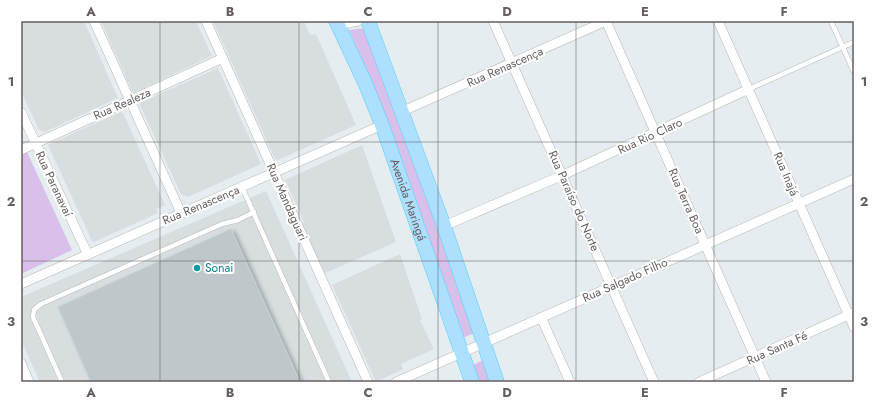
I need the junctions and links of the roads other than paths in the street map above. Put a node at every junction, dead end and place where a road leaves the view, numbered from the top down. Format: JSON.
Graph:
{"nodes":[{"id":1,"x":94,"y":21,"type":"edge"},
{"id":2,"x":206,"y":21,"type":"edge"},
{"id":3,"x":358,"y":21,"type":"edge"},
{"id":4,"x":368,"y":21,"type":"edge"},
{"id":5,"x":493,"y":21,"type":"edge"},
{"id":6,"x":606,"y":21,"type":"edge"},
{"id":7,"x":718,"y":21,"type":"edge"},
{"id":8,"x":831,"y":21,"type":"edge"},
{"id":9,"x":337,"y":23,"type":"edge"},
{"id":10,"x":854,"y":42,"type":"edge"},
{"id":11,"x":843,"y":47,"type":"junction"},
{"id":12,"x":223,"y":58,"type":"junction"},
{"id":13,"x":512,"y":64,"type":"junction"},
{"id":14,"x":854,"y":72,"type":"edge"},
{"id":15,"x":749,"y":89,"type":"junction"},
{"id":16,"x":129,"y":100,"type":"junction"},
{"id":17,"x":403,"y":111,"type":"junction"},
{"id":18,"x":21,"y":112,"type":"edge"},
{"id":19,"x":382,"y":125,"type":"junction"},
{"id":20,"x":656,"y":133,"type":"junction"},
{"id":21,"x":35,"y":144,"type":"junction"},
{"id":22,"x":21,"y":150,"type":"edge"},
{"id":23,"x":274,"y":174,"type":"junction"},
{"id":24,"x":562,"y":175,"type":"junction"},
{"id":25,"x":854,"y":180,"type":"edge"},
{"id":26,"x":242,"y":187,"type":"junction"},
{"id":27,"x":799,"y":204,"type":"junction"},
{"id":28,"x":254,"y":212,"type":"junction"},
{"id":29,"x":181,"y":213,"type":"junction"},
{"id":30,"x":444,"y":226,"type":"junction"},
{"id":31,"x":706,"y":245,"type":"junction"},
{"id":32,"x":88,"y":255,"type":"junction"},
{"id":33,"x":21,"y":284,"type":"edge"},
{"id":34,"x":611,"y":286,"type":"junction"},
{"id":35,"x":851,"y":314,"type":"edge"},
{"id":36,"x":541,"y":317,"type":"junction"},
{"id":37,"x":854,"y":327,"type":"edge"},
{"id":38,"x":484,"y":342,"type":"junction"},
{"id":39,"x":462,"y":353,"type":"junction"},
{"id":40,"x":755,"y":357,"type":"junction"},
{"id":41,"x":21,"y":363,"type":"edge"},
{"id":42,"x":29,"y":382,"type":"edge"},
{"id":43,"x":62,"y":382,"type":"edge"},
{"id":44,"x":328,"y":382,"type":"edge"},
{"id":45,"x":368,"y":382,"type":"edge"},
{"id":46,"x":396,"y":382,"type":"edge"},
{"id":47,"x":472,"y":382,"type":"edge"},
{"id":48,"x":497,"y":382,"type":"edge"},
{"id":49,"x":570,"y":382,"type":"edge"},
{"id":50,"x":654,"y":382,"type":"edge"},
{"id":51,"x":699,"y":382,"type":"edge"},
{"id":52,"x":766,"y":382,"type":"edge"}],
"edges":[{"from":1,"to":16,"type":"street"},
{"from":2,"to":12,"type":"street","name":"Rua Mandaguari"},
{"from":3,"to":9,"type":"street"},
{"from":4,"to":17,"type":"main road","name":"Avenida Maringá"},
{"from":5,"to":13,"type":"street","name":"Rua Paraíso do Norte"},
{"from":6,"to":13,"type":"street","name":"Rua Renascença"},
{"from":6,"to":20,"type":"street","name":"Rua Terra Boa"},
{"from":7,"to":15,"type":"street","name":"Rua Inajá"},
{"from":8,"to":11,"type":"lane"},
{"from":9,"to":19,"type":"main road","name":"Avenida Maringá"},
{"from":10,"to":11,"type":"lane","name":"Rua Rio Claro"},
{"from":11,"to":14,"type":"lane"},
{"from":11,"to":15,"type":"lane","name":"Rua Rio Claro"},
{"from":12,"to":16,"type":"street","name":"Rua Realeza"},
{"from":12,"to":23,"type":"street","name":"Rua Mandaguari"},
{"from":13,"to":17,"type":"street","name":"Rua Renascença"},
{"from":13,"to":24,"type":"street","name":"Rua Paraíso do Norte"},
{"from":15,"to":20,"type":"street","name":"Rua Rio Claro"},
{"from":15,"to":27,"type":"street","name":"Rua Inajá"},
{"from":16,"to":21,"type":"street","name":"Rua Realeza"},
{"from":16,"to":29,"type":"street"},
{"from":17,"to":30,"type":"main road","name":"Avenida Maringá"},
{"from":18,"to":21,"type":"street","name":"Rua Paranavaí"},
{"from":19,"to":23,"type":"street","name":"Rua Renascença"},
{"from":19,"to":39,"type":"main road","name":"Avenida Maringá"},
{"from":20,"to":24,"type":"street","name":"Rua Rio Claro"},
{"from":20,"to":31,"type":"street","name":"Rua Terra Boa"},
{"from":21,"to":22,"type":"street","name":"Rua Realeza"},
{"from":21,"to":32,"type":"street","name":"Rua Paranavaí"},
{"from":23,"to":26,"type":"street","name":"Rua Renascença"},
{"from":23,"to":45,"type":"street","name":"Rua Mandaguari"},
{"from":24,"to":30,"type":"street","name":"Rua Rio Claro"},
{"from":24,"to":34,"type":"street","name":"Rua Paraíso do Norte"},
{"from":25,"to":27,"type":"street","name":"Rua Salgado Filho"},
{"from":26,"to":28,"type":"lane"},
{"from":26,"to":29,"type":"street","name":"Rua Renascença"},
{"from":27,"to":31,"type":"street","name":"Rua Salgado Filho"},
{"from":27,"to":35,"type":"street","name":"Rua Inajá"},
{"from":28,"to":43,"type":"lane"},
{"from":28,"to":44,"type":"lane"},
{"from":29,"to":32,"type":"street","name":"Rua Renascença"},
{"from":30,"to":38,"type":"main road","name":"Avenida Maringá"},
{"from":31,"to":34,"type":"street","name":"Rua Salgado Filho"},
{"from":31,"to":40,"type":"street","name":"Rua Terra Boa"},
{"from":32,"to":33,"type":"street","name":"Rua Renascença"},
{"from":34,"to":36,"type":"street","name":"Rua Salgado Filho"},
{"from":34,"to":50,"type":"street","name":"Rua Paraíso do Norte"},
{"from":35,"to":37,"type":"street","name":"Rua Inajá"},
{"from":35,"to":40,"type":"street","name":"Rua Santa Fé"},
{"from":36,"to":38,"type":"street","name":"Rua Salgado Filho"},
{"from":36,"to":49,"type":"street"},
{"from":38,"to":39,"type":"street","name":"Rua Salgado Filho"},
{"from":38,"to":48,"type":"main road","name":"Avenida Maringá"},
{"from":39,"to":46,"type":"street","name":"Rua Salgado Filho"},
{"from":39,"to":47,"type":"main road","name":"Avenida Maringá"},
{"from":40,"to":51,"type":"street","name":"Rua Santa Fé"},
{"from":40,"to":52,"type":"street","name":"Rua Terra Boa"},
{"from":41,"to":42,"type":"street"}]}
